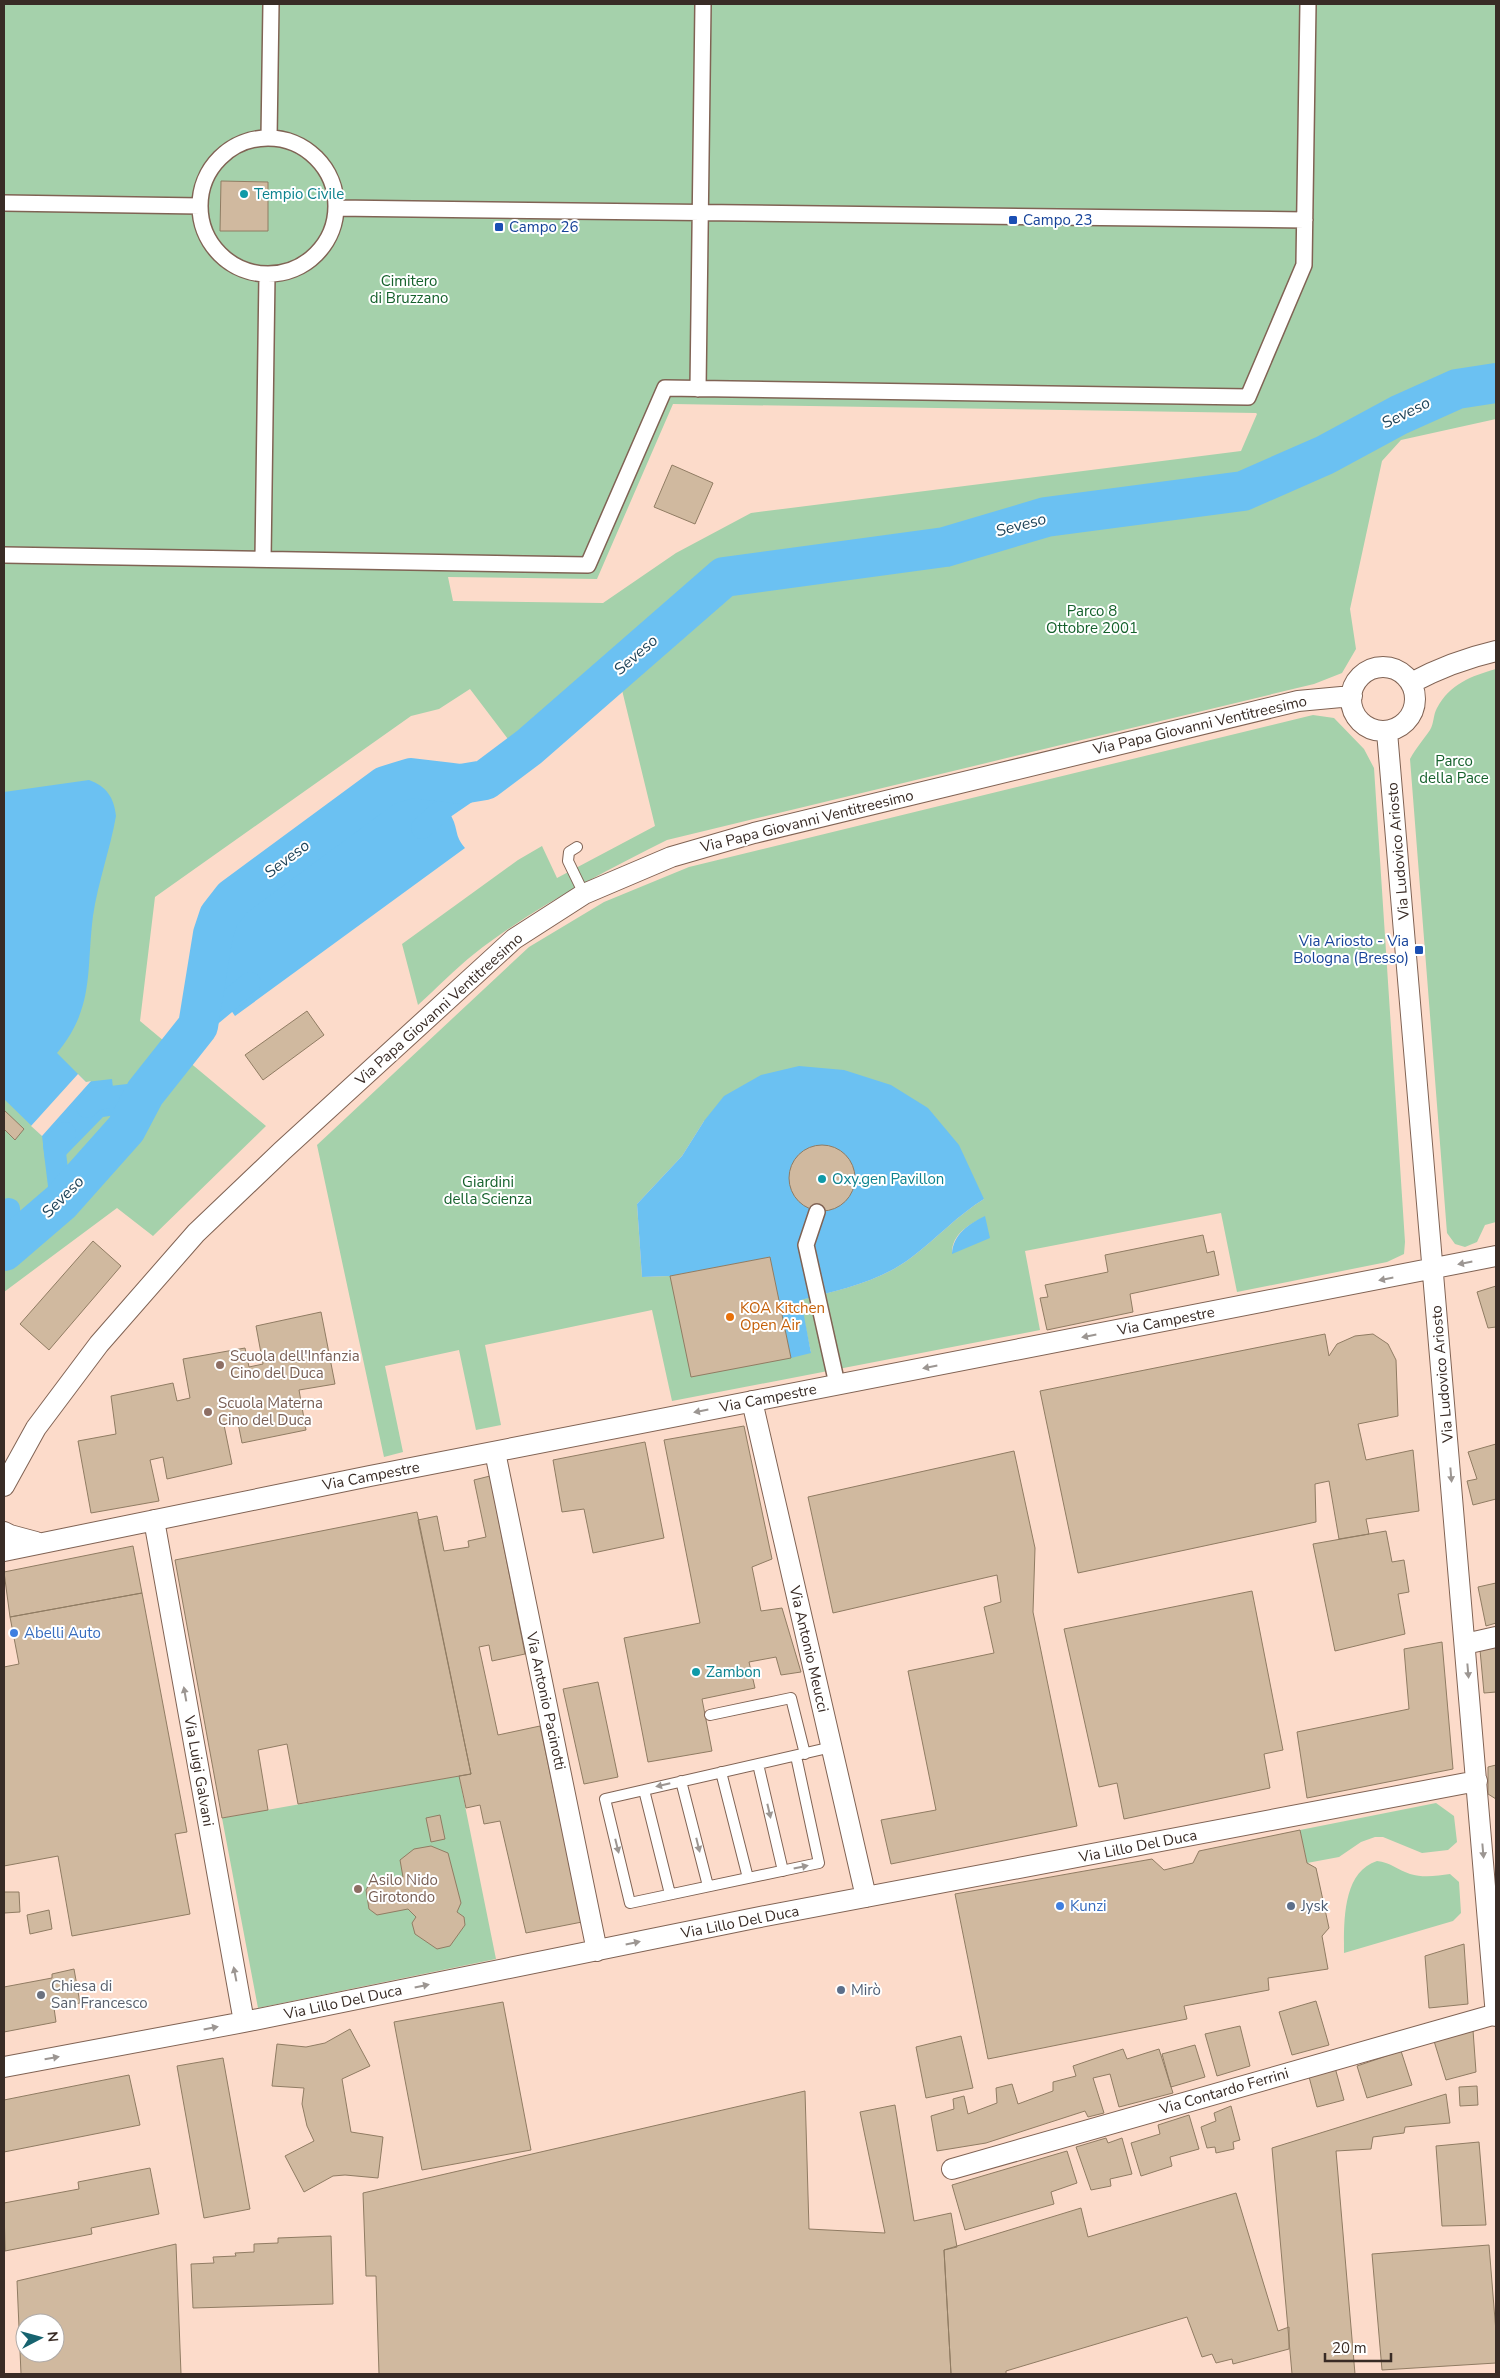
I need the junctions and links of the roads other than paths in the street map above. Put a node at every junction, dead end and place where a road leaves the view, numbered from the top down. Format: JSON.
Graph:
{"nodes":[{"id":1,"x":271,"y":4,"type":"edge"},
{"id":2,"x":703,"y":4,"type":"edge"},
{"id":3,"x":1308,"y":4,"type":"edge"},
{"id":4,"x":269,"y":138,"type":"junction"},
{"id":5,"x":4,"y":203,"type":"edge"},
{"id":6,"x":200,"y":206,"type":"junction"},
{"id":7,"x":336,"y":208,"type":"junction"},
{"id":8,"x":700,"y":212,"type":"junction"},
{"id":9,"x":1305,"y":220,"type":"junction"},
{"id":10,"x":267,"y":274,"type":"junction"},
{"id":11,"x":698,"y":389,"type":"junction"},
{"id":12,"x":4,"y":555,"type":"edge"},
{"id":13,"x":263,"y":559,"type":"junction"},
{"id":14,"x":1496,"y":651,"type":"edge"},
{"id":15,"x":1410,"y":683,"type":"junction"},
{"id":16,"x":1352,"y":696,"type":"junction"},
{"id":17,"x":1387,"y":732,"type":"junction"},
{"id":18,"x":577,"y":847,"type":"dead end"},
{"id":19,"x":584,"y":894,"type":"junction"},
{"id":20,"x":818,"y":1212,"type":"dead end"},
{"id":21,"x":1496,"y":1256,"type":"edge"},
{"id":22,"x":1434,"y":1269,"type":"junction"},
{"id":23,"x":837,"y":1384,"type":"junction"},
{"id":24,"x":752,"y":1401,"type":"junction"},
{"id":25,"x":495,"y":1452,"type":"junction"},
{"id":26,"x":4,"y":1486,"type":"edge"},
{"id":27,"x":154,"y":1520,"type":"junction"},
{"id":28,"x":4,"y":1532,"type":"edge"},
{"id":29,"x":40,"y":1543,"type":"junction"},
{"id":30,"x":4,"y":1551,"type":"edge"},
{"id":31,"x":1496,"y":1637,"type":"edge"},
{"id":32,"x":1465,"y":1644,"type":"junction"},
{"id":33,"x":710,"y":1715,"type":"dead end"},
{"id":34,"x":832,"y":1747,"type":"junction"},
{"id":35,"x":800,"y":1754,"type":"junction"},
{"id":36,"x":758,"y":1764,"type":"junction"},
{"id":37,"x":721,"y":1772,"type":"junction"},
{"id":38,"x":681,"y":1781,"type":"junction"},
{"id":39,"x":1477,"y":1781,"type":"junction"},
{"id":40,"x":644,"y":1790,"type":"junction"},
{"id":41,"x":1488,"y":1820,"type":"edge"},
{"id":42,"x":784,"y":1871,"type":"junction"},
{"id":43,"x":748,"y":1878,"type":"junction"},
{"id":44,"x":708,"y":1886,"type":"junction"},
{"id":45,"x":670,"y":1894,"type":"junction"},
{"id":46,"x":866,"y":1897,"type":"junction"},
{"id":47,"x":597,"y":1950,"type":"junction"},
{"id":48,"x":1496,"y":2014,"type":"edge"},
{"id":49,"x":244,"y":2022,"type":"junction"},
{"id":50,"x":4,"y":2067,"type":"edge"},
{"id":51,"x":952,"y":2169,"type":"dead end"}],
"edges":[{"from":1,"to":4,"type":"street"},
{"from":2,"to":8,"type":"street"},
{"from":3,"to":9,"type":"street"},
{"from":4,"to":6,"type":"street"},
{"from":4,"to":7,"type":"street"},
{"from":5,"to":6,"type":"street"},
{"from":6,"to":10,"type":"street"},
{"from":7,"to":8,"type":"street"},
{"from":7,"to":10,"type":"street"},
{"from":8,"to":9,"type":"street"},
{"from":8,"to":11,"type":"street"},
{"from":9,"to":11,"type":"street"},
{"from":10,"to":13,"type":"street"},
{"from":11,"to":13,"type":"street"},
{"from":12,"to":13,"type":"street"},
{"from":14,"to":15,"type":"street"},
{"from":15,"to":16,"type":"street"},
{"from":15,"to":17,"type":"street"},
{"from":16,"to":17,"type":"street"},
{"from":16,"to":19,"type":"street","name":"Via Papa Giovanni Ventitreesimo"},
{"from":17,"to":22,"type":"street","name":"Via Ludovico Ariosto"},
{"from":18,"to":19,"type":"lane"},
{"from":19,"to":26,"type":"street","name":"Via Papa Giovanni Ventitreesimo"},
{"from":20,"to":23,"type":"street"},
{"from":21,"to":22,"type":"street","name":"Via Campestre","one_way":true},
{"from":22,"to":23,"type":"street","name":"Via Campestre","one_way":true},
{"from":22,"to":32,"type":"street","name":"Via Ludovico Ariosto","one_way":true},
{"from":23,"to":24,"type":"street","name":"Via Campestre"},
{"from":24,"to":25,"type":"street","name":"Via Campestre","one_way":true},
{"from":24,"to":34,"type":"street","name":"Via Antonio Meucci"},
{"from":25,"to":27,"type":"street","name":"Via Campestre"},
{"from":25,"to":47,"type":"street","name":"Via Antonio Pacinotti"},
{"from":27,"to":29,"type":"street","name":"Via Campestre"},
{"from":49,"to":27,"type":"street","name":"Via Luigi Galvani","one_way":true},
{"from":28,"to":29,"type":"street","name":"Via Campestre"},
{"from":29,"to":30,"type":"street","name":"Via Campestre"},
{"from":31,"to":32,"type":"street"},
{"from":32,"to":39,"type":"street","name":"Via Ludovico Ariosto","one_way":true},
{"from":33,"to":35,"type":"lane"},
{"from":34,"to":35,"type":"lane"},
{"from":34,"to":46,"type":"street","name":"Via Antonio Meucci"},
{"from":35,"to":36,"type":"lane"},
{"from":42,"to":35,"type":"lane","one_way":true},
{"from":36,"to":37,"type":"lane"},
{"from":36,"to":42,"type":"lane","one_way":true},
{"from":37,"to":38,"type":"lane"},
{"from":37,"to":43,"type":"lane"},
{"from":38,"to":40,"type":"lane","one_way":true},
{"from":38,"to":44,"type":"lane","one_way":true},
{"from":39,"to":41,"type":"street","name":"Via Ludovico Ariosto"},
{"from":39,"to":46,"type":"street","name":"Via Lillo Del Duca"},
{"from":40,"to":45,"type":"lane"},
{"from":40,"to":45,"type":"lane","one_way":true},
{"from":41,"to":48,"type":"street","name":"Via Ludovico Ariosto","one_way":true},
{"from":42,"to":43,"type":"lane"},
{"from":43,"to":44,"type":"lane"},
{"from":44,"to":45,"type":"lane"},
{"from":47,"to":46,"type":"street","name":"Via Lillo Del Duca","one_way":true},
{"from":49,"to":47,"type":"street","name":"Via Lillo Del Duca","one_way":true},
{"from":48,"to":51,"type":"street","name":"Via Contardo Ferrini"},
{"from":50,"to":49,"type":"street","name":"Via Lillo Del Duca","one_way":true}]}
